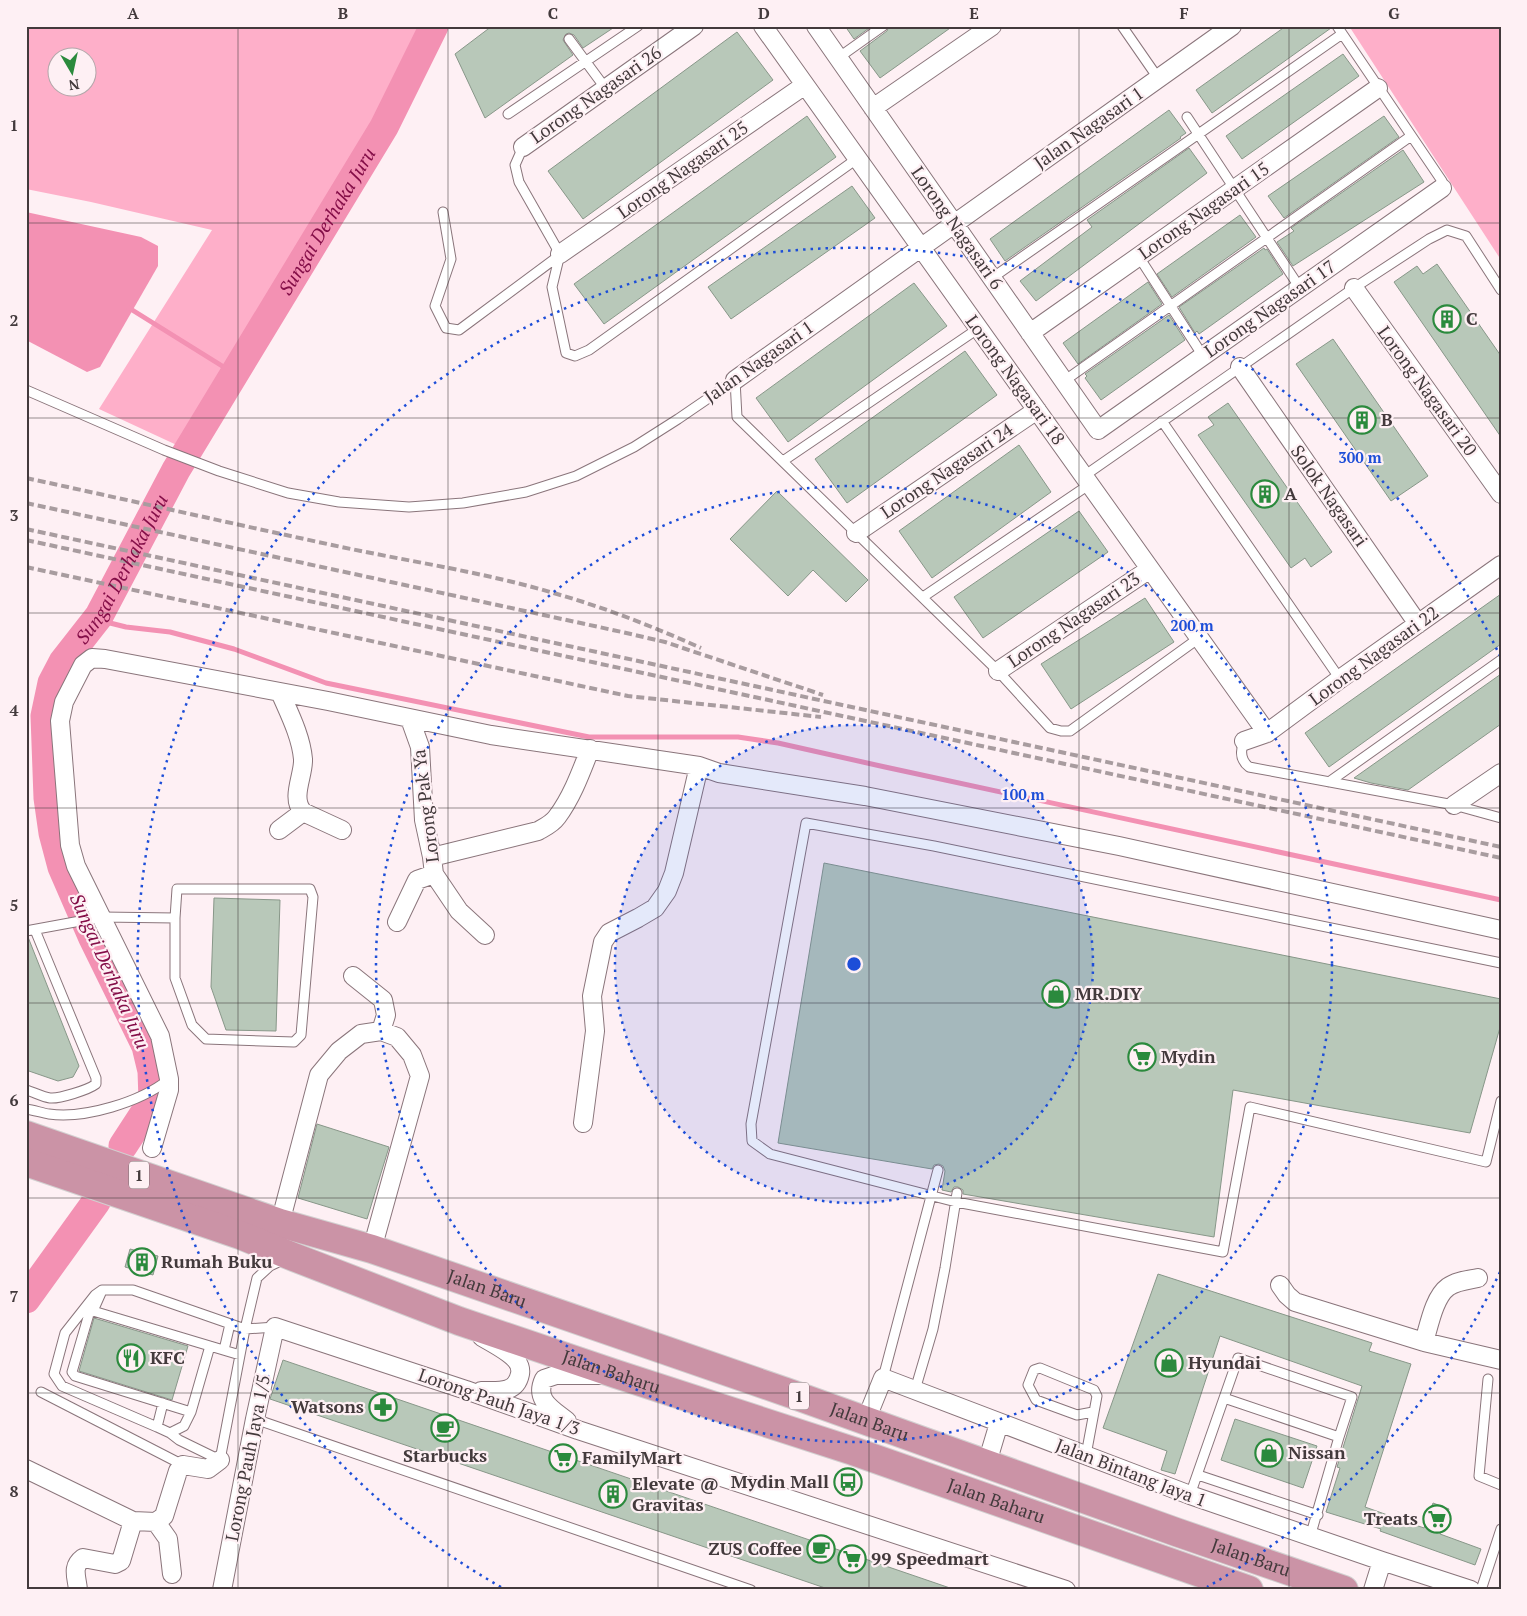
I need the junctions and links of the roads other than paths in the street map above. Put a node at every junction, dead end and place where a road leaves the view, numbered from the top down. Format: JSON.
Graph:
{"nodes":[{"id":1,"x":638,"y":26,"type":"edge"},
{"id":2,"x":694,"y":26,"type":"edge"},
{"id":3,"x":764,"y":26,"type":"edge"},
{"id":4,"x":816,"y":26,"type":"edge"},
{"id":5,"x":883,"y":26,"type":"edge"},
{"id":6,"x":1122,"y":26,"type":"edge"},
{"id":7,"x":1232,"y":26,"type":"edge"},
{"id":8,"x":980,"y":29,"type":"edge"},
{"id":9,"x":1340,"y":30,"type":"edge"},
{"id":10,"x":569,"y":39,"type":"dead end"},
{"id":11,"x":838,"y":58,"type":"junction"},
{"id":12,"x":585,"y":61,"type":"junction"},
{"id":13,"x":1158,"y":78,"type":"junction"},
{"id":14,"x":805,"y":85,"type":"junction"},
{"id":15,"x":1378,"y":88,"type":"junction"},
{"id":16,"x":606,"y":89,"type":"junction"},
{"id":17,"x":873,"y":108,"type":"junction"},
{"id":18,"x":508,"y":114,"type":"dead end"},
{"id":19,"x":1187,"y":117,"type":"dead end"},
{"id":20,"x":1198,"y":135,"type":"junction"},
{"id":21,"x":1412,"y":136,"type":"junction"},
{"id":22,"x":523,"y":147,"type":"joint"},
{"id":23,"x":858,"y":158,"type":"junction"},
{"id":24,"x":1442,"y":188,"type":"joint"},
{"id":25,"x":1235,"y":189,"type":"junction"},
{"id":26,"x":443,"y":212,"type":"dead end"},
{"id":27,"x":953,"y":223,"type":"junction"},
{"id":28,"x":1267,"y":238,"type":"junction"},
{"id":29,"x":921,"y":247,"type":"junction"},
{"id":30,"x":560,"y":254,"type":"junction"},
{"id":31,"x":1138,"y":257,"type":"junction"},
{"id":32,"x":992,"y":278,"type":"junction"},
{"id":33,"x":1300,"y":288,"type":"junction"},
{"id":34,"x":1354,"y":288,"type":"junction"},
{"id":35,"x":1501,"y":290,"type":"edge"},
{"id":36,"x":1170,"y":305,"type":"junction"},
{"id":37,"x":979,"y":328,"type":"junction"},
{"id":38,"x":1030,"y":333,"type":"junction"},
{"id":39,"x":1203,"y":356,"type":"junction"},
{"id":40,"x":1240,"y":367,"type":"junction"},
{"id":41,"x":735,"y":380,"type":"junction"},
{"id":42,"x":1064,"y":381,"type":"junction"},
{"id":43,"x":26,"y":390,"type":"edge"},
{"id":44,"x":1037,"y":410,"type":"junction"},
{"id":45,"x":1162,"y":421,"type":"junction"},
{"id":46,"x":1098,"y":430,"type":"joint"},
{"id":47,"x":783,"y":461,"type":"junction"},
{"id":48,"x":1087,"y":480,"type":"junction"},
{"id":49,"x":1501,"y":494,"type":"edge"},
{"id":50,"x":856,"y":533,"type":"junction"},
{"id":51,"x":1501,"y":565,"type":"edge"},
{"id":52,"x":1150,"y":569,"type":"junction"},
{"id":53,"x":923,"y":597,"type":"junction"},
{"id":54,"x":1418,"y":624,"type":"junction"},
{"id":55,"x":1200,"y":638,"type":"junction"},
{"id":56,"x":1501,"y":660,"type":"edge"},
{"id":57,"x":998,"y":671,"type":"junction"},
{"id":58,"x":1340,"y":679,"type":"junction"},
{"id":59,"x":280,"y":692,"type":"junction"},
{"id":60,"x":410,"y":719,"type":"junction"},
{"id":61,"x":1267,"y":733,"type":"junction"},
{"id":62,"x":1244,"y":740,"type":"joint"},
{"id":63,"x":590,"y":749,"type":"junction"},
{"id":64,"x":699,"y":766,"type":"junction"},
{"id":65,"x":1501,"y":773,"type":"edge"},
{"id":66,"x":1329,"y":782,"type":"junction"},
{"id":67,"x":1454,"y":805,"type":"junction"},
{"id":68,"x":303,"y":812,"type":"junction"},
{"id":69,"x":1501,"y":818,"type":"edge"},
{"id":70,"x":279,"y":830,"type":"dead end"},
{"id":71,"x":342,"y":830,"type":"dead end"},
{"id":72,"x":432,"y":857,"type":"junction"},
{"id":73,"x":434,"y":874,"type":"junction"},
{"id":74,"x":102,"y":917,"type":"junction"},
{"id":75,"x":175,"y":918,"type":"junction"},
{"id":76,"x":397,"y":922,"type":"dead end"},
{"id":77,"x":34,"y":930,"type":"edge"},
{"id":78,"x":1501,"y":930,"type":"edge"},
{"id":79,"x":485,"y":935,"type":"dead end"},
{"id":80,"x":1501,"y":963,"type":"edge"},
{"id":81,"x":354,"y":976,"type":"dead end"},
{"id":82,"x":381,"y":1031,"type":"junction"},
{"id":83,"x":165,"y":1082,"type":"junction"},
{"id":84,"x":26,"y":1090,"type":"edge"},
{"id":85,"x":1501,"y":1101,"type":"edge"},
{"id":86,"x":26,"y":1108,"type":"edge"},
{"id":87,"x":583,"y":1124,"type":"dead end"},
{"id":88,"x":26,"y":1135,"type":"edge"},
{"id":89,"x":152,"y":1148,"type":"dead end"},
{"id":90,"x":26,"y":1162,"type":"edge"},
{"id":91,"x":938,"y":1170,"type":"dead end"},
{"id":92,"x":933,"y":1195,"type":"junction"},
{"id":93,"x":957,"y":1197,"type":"junction"},
{"id":94,"x":280,"y":1223,"type":"junction"},
{"id":95,"x":245,"y":1224,"type":"junction"},
{"id":96,"x":372,"y":1249,"type":"junction"},
{"id":97,"x":291,"y":1256,"type":"junction"},
{"id":98,"x":1478,"y":1278,"type":"dead end"},
{"id":99,"x":1280,"y":1285,"type":"dead end"},
{"id":100,"x":102,"y":1290,"type":"junction"},
{"id":101,"x":93,"y":1311,"type":"junction"},
{"id":102,"x":459,"y":1321,"type":"junction"},
{"id":103,"x":230,"y":1324,"type":"junction"},
{"id":104,"x":275,"y":1327,"type":"junction"},
{"id":105,"x":244,"y":1329,"type":"junction"},
{"id":106,"x":1424,"y":1342,"type":"junction"},
{"id":107,"x":210,"y":1346,"type":"junction"},
{"id":108,"x":224,"y":1350,"type":"junction"},
{"id":109,"x":240,"y":1354,"type":"junction"},
{"id":110,"x":1501,"y":1360,"type":"edge"},
{"id":111,"x":616,"y":1374,"type":"junction"},
{"id":112,"x":883,"y":1378,"type":"junction"},
{"id":113,"x":1488,"y":1379,"type":"dead end"},
{"id":114,"x":109,"y":1387,"type":"junction"},
{"id":115,"x":466,"y":1390,"type":"junction"},
{"id":116,"x":915,"y":1390,"type":"junction"},
{"id":117,"x":41,"y":1392,"type":"dead end"},
{"id":118,"x":1224,"y":1398,"type":"junction"},
{"id":119,"x":163,"y":1403,"type":"junction"},
{"id":120,"x":104,"y":1404,"type":"junction"},
{"id":121,"x":191,"y":1412,"type":"junction"},
{"id":122,"x":1093,"y":1412,"type":"junction"},
{"id":123,"x":255,"y":1419,"type":"junction"},
{"id":124,"x":866,"y":1420,"type":"junction"},
{"id":125,"x":999,"y":1423,"type":"junction"},
{"id":126,"x":157,"y":1426,"type":"junction"},
{"id":127,"x":578,"y":1430,"type":"junction"},
{"id":128,"x":170,"y":1433,"type":"junction"},
{"id":129,"x":1339,"y":1437,"type":"junction"},
{"id":130,"x":1086,"y":1455,"type":"junction"},
{"id":131,"x":220,"y":1460,"type":"junction"},
{"id":132,"x":987,"y":1463,"type":"junction"},
{"id":133,"x":183,"y":1465,"type":"junction"},
{"id":134,"x":26,"y":1469,"type":"edge"},
{"id":135,"x":1198,"y":1475,"type":"junction"},
{"id":136,"x":1501,"y":1485,"type":"edge"},
{"id":137,"x":1190,"y":1495,"type":"junction"},
{"id":138,"x":1318,"y":1515,"type":"junction"},
{"id":139,"x":133,"y":1521,"type":"junction"},
{"id":140,"x":156,"y":1522,"type":"junction"},
{"id":141,"x":1501,"y":1529,"type":"edge"},
{"id":142,"x":1310,"y":1537,"type":"junction"},
{"id":143,"x":1382,"y":1562,"type":"junction"},
{"id":144,"x":1202,"y":1573,"type":"joint"},
{"id":145,"x":172,"y":1574,"type":"dead end"},
{"id":146,"x":78,"y":1590,"type":"edge"},
{"id":147,"x":222,"y":1590,"type":"edge"},
{"id":148,"x":751,"y":1590,"type":"edge"},
{"id":149,"x":1066,"y":1590,"type":"edge"},
{"id":150,"x":1249,"y":1590,"type":"edge"},
{"id":151,"x":1344,"y":1590,"type":"edge"},
{"id":152,"x":1373,"y":1590,"type":"edge"},
{"id":153,"x":1471,"y":1590,"type":"edge"},
{"id":154,"x":1481,"y":1590,"type":"edge"}],
"edges":[{"from":1,"to":12,"type":"lane"},
{"from":2,"to":16,"type":"street","name":"Lorong Nagasari 26"},
{"from":3,"to":14,"type":"street","name":"Lorong Nagasari 18"},
{"from":4,"to":11,"type":"street","name":"Lorong Nagasari 6"},
{"from":5,"to":11,"type":"lane"},
{"from":6,"to":13,"type":"lane"},
{"from":7,"to":13,"type":"street","name":"Jalan Nagasari 1"},
{"from":8,"to":17,"type":"street"},
{"from":9,"to":15,"type":"lane"},
{"from":9,"to":20,"type":"lane"},
{"from":10,"to":12,"type":"lane"},
{"from":11,"to":17,"type":"street","name":"Lorong Nagasari 6"},
{"from":12,"to":16,"type":"lane"},
{"from":12,"to":18,"type":"lane"},
{"from":13,"to":27,"type":"street","name":"Jalan Nagasari 1"},
{"from":14,"to":23,"type":"street","name":"Lorong Nagasari 18"},
{"from":14,"to":30,"type":"street","name":"Lorong Nagasari 25"},
{"from":15,"to":21,"type":"lane"},
{"from":15,"to":25,"type":"street","name":"Lorong Nagasari 15"},
{"from":16,"to":22,"type":"street","name":"Lorong Nagasari 26"},
{"from":17,"to":27,"type":"street","name":"Lorong Nagasari 6"},
{"from":19,"to":20,"type":"lane"},
{"from":20,"to":25,"type":"lane"},
{"from":20,"to":32,"type":"lane"},
{"from":21,"to":24,"type":"lane"},
{"from":21,"to":28,"type":"lane"},
{"from":22,"to":30,"type":"lane"},
{"from":23,"to":29,"type":"street","name":"Lorong Nagasari 18"},
{"from":23,"to":30,"type":"lane"},
{"from":24,"to":33,"type":"street","name":"Lorong Nagasari 17"},
{"from":25,"to":28,"type":"lane"},
{"from":25,"to":31,"type":"street","name":"Lorong Nagasari 15"},
{"from":26,"to":30,"type":"lane"},
{"from":27,"to":29,"type":"street","name":"Jalan Nagasari 1"},
{"from":27,"to":32,"type":"street","name":"Lorong Nagasari 6"},
{"from":28,"to":33,"type":"lane"},
{"from":28,"to":36,"type":"lane"},
{"from":29,"to":37,"type":"street","name":"Lorong Nagasari 18"},
{"from":29,"to":41,"type":"street","name":"Jalan Nagasari 1"},
{"from":31,"to":36,"type":"lane"},
{"from":31,"to":38,"type":"street","name":"Lorong Nagasari 15"},
{"from":32,"to":38,"type":"street","name":"Lorong Nagasari 6"},
{"from":33,"to":39,"type":"street","name":"Lorong Nagasari 17"},
{"from":34,"to":35,"type":"lane"},
{"from":34,"to":40,"type":"lane"},
{"from":34,"to":49,"type":"street","name":"Lorong Nagasari 20"},
{"from":36,"to":39,"type":"lane"},
{"from":36,"to":42,"type":"lane"},
{"from":37,"to":44,"type":"street","name":"Lorong Nagasari 18"},
{"from":37,"to":47,"type":"lane"},
{"from":38,"to":42,"type":"street","name":"Lorong Nagasari 6"},
{"from":39,"to":46,"type":"street","name":"Lorong Nagasari 17"},
{"from":40,"to":45,"type":"lane"},
{"from":40,"to":54,"type":"street","name":"Solok Nagasari"},
{"from":41,"to":43,"type":"lane","name":"Jalan Nagasari 1"},
{"from":41,"to":47,"type":"lane"},
{"from":42,"to":46,"type":"street","name":"Lorong Nagasari 6"},
{"from":44,"to":48,"type":"street","name":"Lorong Nagasari 18"},
{"from":44,"to":50,"type":"street","name":"Lorong Nagasari 24"},
{"from":45,"to":48,"type":"lane"},
{"from":45,"to":58,"type":"lane"},
{"from":47,"to":50,"type":"lane"},
{"from":48,"to":52,"type":"street","name":"Lorong Nagasari 18"},
{"from":48,"to":53,"type":"lane"},
{"from":50,"to":53,"type":"lane"},
{"from":51,"to":54,"type":"street","name":"Lorong Nagasari 22"},
{"from":52,"to":55,"type":"street","name":"Lorong Nagasari 18"},
{"from":52,"to":57,"type":"street","name":"Lorong Nagasari 23"},
{"from":53,"to":57,"type":"lane"},
{"from":54,"to":58,"type":"street","name":"Lorong Nagasari 22"},
{"from":55,"to":57,"type":"lane"},
{"from":55,"to":61,"type":"street","name":"Lorong Nagasari 18"},
{"from":56,"to":66,"type":"lane"},
{"from":58,"to":61,"type":"street","name":"Lorong Nagasari 22"},
{"from":59,"to":60,"type":"street"},
{"from":59,"to":68,"type":"street"},
{"from":59,"to":74,"type":"street"},
{"from":60,"to":63,"type":"street"},
{"from":60,"to":72,"type":"street","name":"Lorong Pak Ya"},
{"from":61,"to":62,"type":"street","name":"Lorong Nagasari 22"},
{"from":62,"to":66,"type":"lane"},
{"from":63,"to":64,"type":"street"},
{"from":63,"to":72,"type":"street"},
{"from":64,"to":78,"type":"street"},
{"from":64,"to":87,"type":"street"},
{"from":65,"to":67,"type":"street"},
{"from":66,"to":67,"type":"lane"},
{"from":67,"to":69,"type":"lane"},
{"from":68,"to":70,"type":"street"},
{"from":68,"to":71,"type":"street"},
{"from":72,"to":73,"type":"street","name":"Lorong Pak Ya"},
{"from":73,"to":76,"type":"street"},
{"from":73,"to":79,"type":"street","name":"Lorong Pak Ya"},
{"from":74,"to":75,"type":"lane"},
{"from":74,"to":77,"type":"lane"},
{"from":74,"to":83,"type":"street"},
{"from":75,"to":75,"type":"lane"},
{"from":77,"to":84,"type":"lane"},
{"from":80,"to":92,"type":"lane"},
{"from":81,"to":82,"type":"street"},
{"from":82,"to":94,"type":"street"},
{"from":82,"to":96,"type":"street"},
{"from":83,"to":86,"type":"lane"},
{"from":83,"to":89,"type":"street"},
{"from":85,"to":93,"type":"lane"},
{"from":88,"to":95,"type":"highway","name":"Jalan Baharu","number":"1"},
{"from":90,"to":95,"type":"highway","name":"Jalan Baharu","number":"1"},
{"from":91,"to":92,"type":"lane"},
{"from":92,"to":93,"type":"lane"},
{"from":92,"to":112,"type":"lane"},
{"from":93,"to":116,"type":"lane"},
{"from":94,"to":95,"type":"highway","name":"Jalan Baru","number":"1"},
{"from":94,"to":96,"type":"highway","name":"Jalan Baru","number":"1"},
{"from":95,"to":97,"type":"highway","name":"Jalan Baharu","number":"1"},
{"from":96,"to":124,"type":"highway","name":"Jalan Baru","number":"1"},
{"from":97,"to":102,"type":"highway","name":"Jalan Baharu","number":"1"},
{"from":97,"to":105,"type":"lane"},
{"from":98,"to":106,"type":"street"},
{"from":99,"to":106,"type":"street"},
{"from":100,"to":101,"type":"lane"},
{"from":100,"to":103,"type":"lane"},
{"from":100,"to":120,"type":"lane"},
{"from":101,"to":107,"type":"lane"},
{"from":101,"to":114,"type":"lane"},
{"from":102,"to":111,"type":"highway","name":"Jalan Baharu","number":"1"},
{"from":102,"to":115,"type":"street"},
{"from":103,"to":105,"type":"lane"},
{"from":103,"to":108,"type":"lane"},
{"from":104,"to":105,"type":"lane"},
{"from":104,"to":115,"type":"street","name":"Lorong Pauh Jaya 1/3"},
{"from":104,"to":123,"type":"street","name":"Lorong Pauh Jaya 1/5"},
{"from":105,"to":109,"type":"lane"},
{"from":106,"to":110,"type":"street"},
{"from":107,"to":108,"type":"lane"},
{"from":107,"to":121,"type":"lane"},
{"from":108,"to":109,"type":"lane"},
{"from":109,"to":131,"type":"lane"},
{"from":111,"to":127,"type":"street"},
{"from":111,"to":144,"type":"highway","name":"Jalan Baharu","number":"1"},
{"from":112,"to":116,"type":"street","name":"Jalan Bintang Jaya 1"},
{"from":112,"to":124,"type":"street"},
{"from":113,"to":136,"type":"lane"},
{"from":114,"to":119,"type":"lane"},
{"from":114,"to":120,"type":"lane"},
{"from":115,"to":127,"type":"street","name":"Lorong Pauh Jaya 1/3"},
{"from":116,"to":125,"type":"street","name":"Jalan Bintang Jaya 1"},
{"from":117,"to":133,"type":"lane"},
{"from":118,"to":129,"type":"lane"},
{"from":118,"to":129,"type":"lane"},
{"from":118,"to":135,"type":"lane"},
{"from":119,"to":121,"type":"lane"},
{"from":119,"to":126,"type":"lane"},
{"from":120,"to":126,"type":"lane"},
{"from":121,"to":128,"type":"lane"},
{"from":122,"to":122,"type":"lane"},
{"from":122,"to":130,"type":"lane"},
{"from":123,"to":147,"type":"street","name":"Lorong Pauh Jaya 1/5"},
{"from":123,"to":148,"type":"lane"},
{"from":124,"to":132,"type":"highway","name":"Jalan Baru","number":"1"},
{"from":125,"to":130,"type":"street","name":"Jalan Bintang Jaya 1"},
{"from":125,"to":132,"type":"street"},
{"from":126,"to":128,"type":"lane"},
{"from":127,"to":149,"type":"street","name":"Lorong Pauh Jaya 1/3"},
{"from":128,"to":131,"type":"lane"},
{"from":129,"to":138,"type":"lane"},
{"from":130,"to":137,"type":"street","name":"Jalan Bintang Jaya 1"},
{"from":131,"to":133,"type":"street"},
{"from":132,"to":151,"type":"highway","name":"Jalan Baru","number":"1"},
{"from":133,"to":140,"type":"street"},
{"from":134,"to":139,"type":"street"},
{"from":135,"to":137,"type":"lane"},
{"from":135,"to":138,"type":"lane"},
{"from":137,"to":142,"type":"street","name":"Jalan Bintang Jaya 1"},
{"from":138,"to":142,"type":"lane"},
{"from":139,"to":140,"type":"street"},
{"from":139,"to":146,"type":"street"},
{"from":140,"to":145,"type":"street"},
{"from":141,"to":154,"type":"lane"},
{"from":142,"to":143,"type":"street","name":"Jalan Bintang Jaya 1"},
{"from":143,"to":152,"type":"street"},
{"from":143,"to":153,"type":"street","name":"Jalan Bintang Jaya 1"},
{"from":144,"to":150,"type":"highway","name":"Jalan Baru","number":"1"}]}
